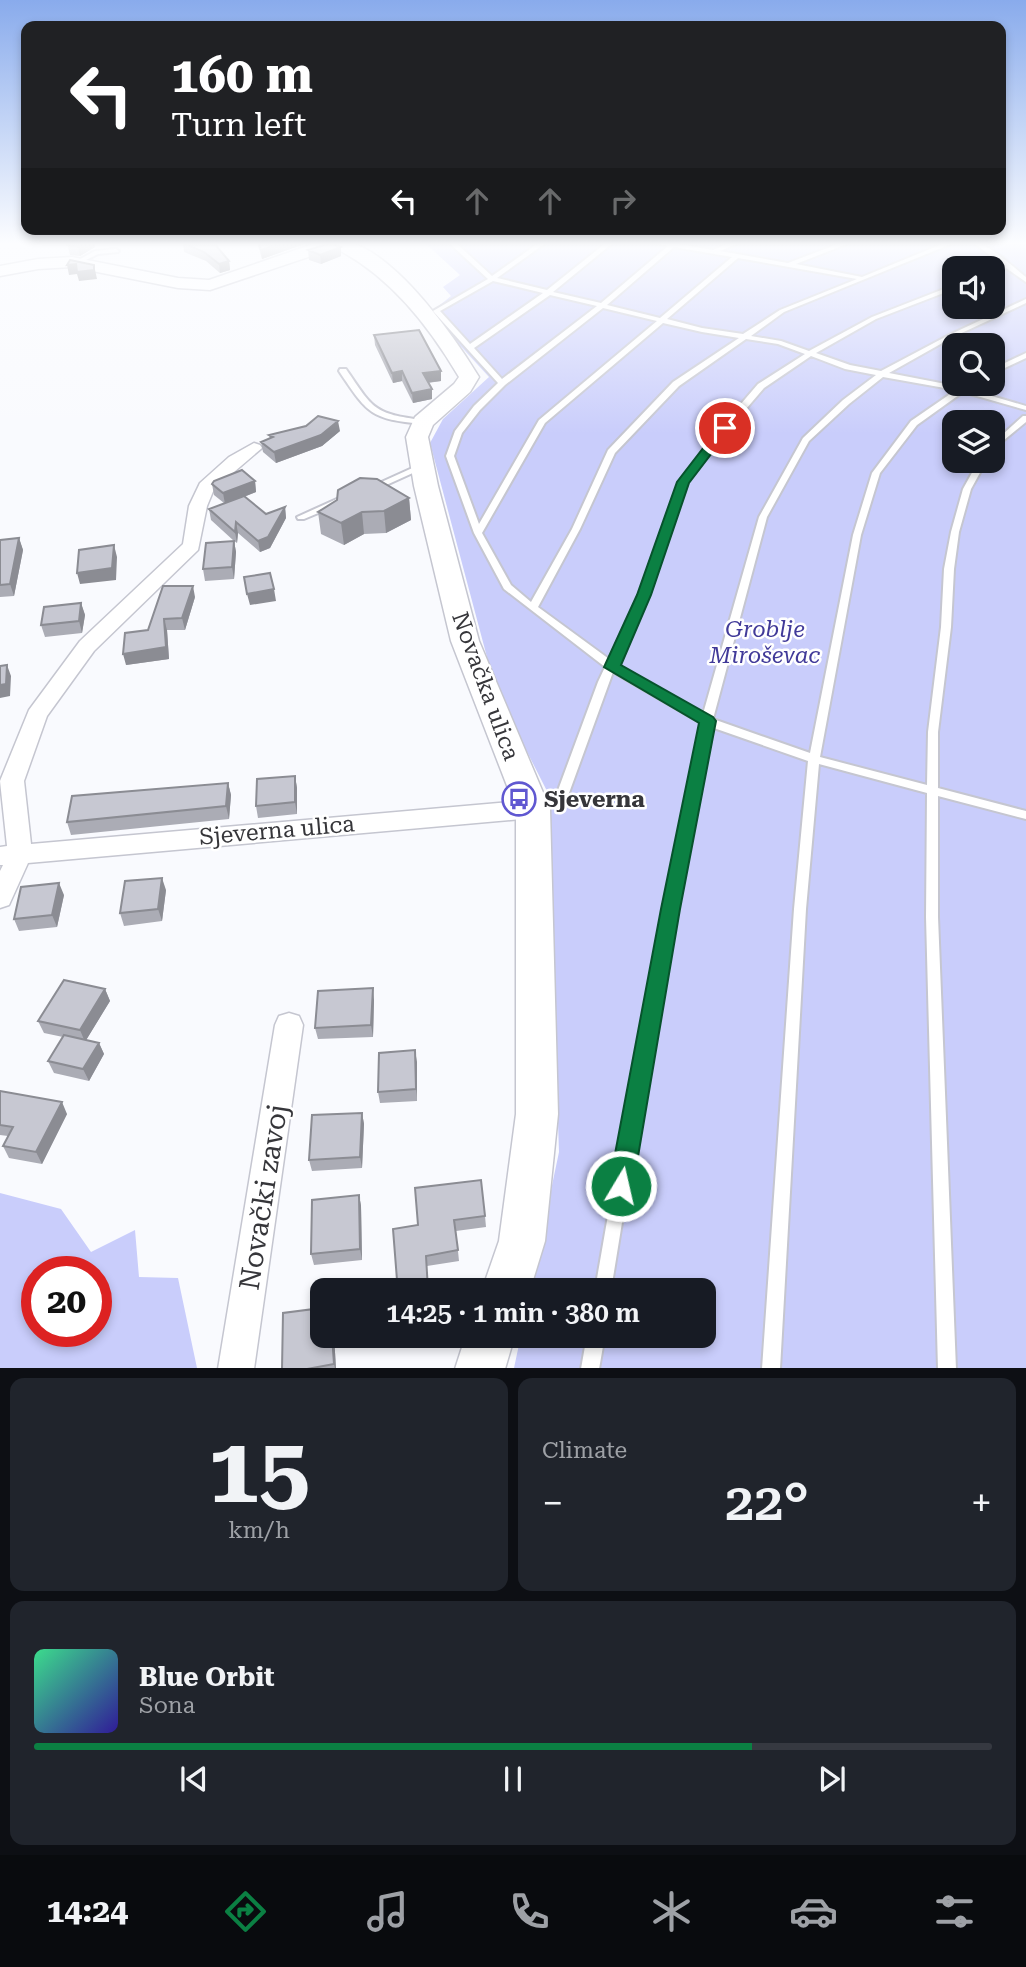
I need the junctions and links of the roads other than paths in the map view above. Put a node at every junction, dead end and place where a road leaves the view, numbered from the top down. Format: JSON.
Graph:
{"nodes":[{"id":1,"x":416,"y":306,"type":"edge"},
{"id":2,"x":445,"y":306,"type":"edge"},
{"id":3,"x":530,"y":306,"type":"edge"},
{"id":4,"x":602,"y":306,"type":"edge"},
{"id":5,"x":606,"y":306,"type":"edge"},
{"id":6,"x":680,"y":306,"type":"edge"},
{"id":7,"x":794,"y":306,"type":"edge"},
{"id":8,"x":905,"y":306,"type":"edge"},
{"id":9,"x":1016,"y":306,"type":"edge"},
{"id":10,"x":664,"y":320,"type":"junction"},
{"id":11,"x":742,"y":337,"type":"junction"},
{"id":12,"x":470,"y":348,"type":"junction"},
{"id":13,"x":812,"y":352,"type":"junction"},
{"id":14,"x":1026,"y":355,"type":"edge"},
{"id":15,"x":1005,"y":366,"type":"edge"},
{"id":16,"x":343,"y":371,"type":"dead end"},
{"id":17,"x":880,"y":375,"type":"junction"},
{"id":18,"x":502,"y":383,"type":"junction"},
{"id":19,"x":942,"y":386,"type":"edge"},
{"id":20,"x":952,"y":396,"type":"edge"},
{"id":21,"x":985,"y":396,"type":"edge"},
{"id":22,"x":1026,"y":408,"type":"edge"},
{"id":23,"x":1026,"y":418,"type":"edge"},
{"id":24,"x":423,"y":422,"type":"junction"},
{"id":25,"x":1005,"y":437,"type":"edge"},
{"id":26,"x":254,"y":448,"type":"dead end"},
{"id":27,"x":422,"y":467,"type":"junction"},
{"id":28,"x":977,"y":473,"type":"edge"},
{"id":29,"x":362,"y":492,"type":"edge"},
{"id":30,"x":350,"y":497,"type":"edge"},
{"id":31,"x":301,"y":517,"type":"dead end"},
{"id":32,"x":478,"y":533,"type":"junction"},
{"id":33,"x":533,"y":608,"type":"junction"},
{"id":34,"x":612,"y":667,"type":"junction"},
{"id":35,"x":707,"y":721,"type":"junction"},
{"id":36,"x":814,"y":759,"type":"junction"},
{"id":37,"x":931,"y":791,"type":"junction"},
{"id":38,"x":563,"y":793,"type":"dead end"},
{"id":39,"x":533,"y":809,"type":"junction"},
{"id":40,"x":1026,"y":815,"type":"edge"},
{"id":41,"x":10,"y":855,"type":"edge"},
{"id":42,"x":0,"y":898,"type":"edge"},
{"id":43,"x":289,"y":1025,"type":"dead end"},
{"id":44,"x":510,"y":1278,"type":"edge"},
{"id":45,"x":605,"y":1278,"type":"edge"},
{"id":46,"x":487,"y":1348,"type":"edge"},
{"id":47,"x":594,"y":1348,"type":"edge"},
{"id":48,"x":236,"y":1368,"type":"edge"},
{"id":49,"x":480,"y":1368,"type":"edge"},
{"id":50,"x":590,"y":1368,"type":"edge"},
{"id":51,"x":771,"y":1368,"type":"edge"},
{"id":52,"x":947,"y":1368,"type":"edge"}],
"edges":[{"from":1,"to":24,"type":"street"},
{"from":2,"to":12,"type":"lane"},
{"from":3,"to":12,"type":"lane"},
{"from":4,"to":18,"type":"lane"},
{"from":5,"to":10,"type":"lane"},
{"from":6,"to":10,"type":"lane"},
{"from":7,"to":11,"type":"lane"},
{"from":8,"to":13,"type":"lane"},
{"from":9,"to":17,"type":"lane"},
{"from":10,"to":11,"type":"lane"},
{"from":10,"to":32,"type":"lane"},
{"from":11,"to":13,"type":"lane"},
{"from":11,"to":33,"type":"lane"},
{"from":12,"to":18,"type":"lane"},
{"from":13,"to":17,"type":"lane"},
{"from":13,"to":34,"type":"lane"},
{"from":14,"to":15,"type":"lane"},
{"from":16,"to":24,"type":"lane"},
{"from":17,"to":19,"type":"lane"},
{"from":17,"to":35,"type":"lane"},
{"from":18,"to":32,"type":"lane"},
{"from":20,"to":36,"type":"lane"},
{"from":21,"to":22,"type":"lane"},
{"from":23,"to":25,"type":"lane"},
{"from":24,"to":27,"type":"street","name":"Novačka ulica"},
{"from":26,"to":41,"type":"street"},
{"from":27,"to":29,"type":"lane"},
{"from":27,"to":39,"type":"street","name":"Novačka ulica"},
{"from":28,"to":37,"type":"lane"},
{"from":30,"to":31,"type":"lane"},
{"from":32,"to":33,"type":"lane"},
{"from":33,"to":34,"type":"lane"},
{"from":34,"to":35,"type":"lane"},
{"from":34,"to":38,"type":"lane"},
{"from":35,"to":36,"type":"lane"},
{"from":35,"to":45,"type":"lane"},
{"from":36,"to":37,"type":"lane"},
{"from":36,"to":51,"type":"lane"},
{"from":37,"to":40,"type":"lane"},
{"from":37,"to":52,"type":"lane"},
{"from":39,"to":41,"type":"street","name":"Sjeverna ulica"},
{"from":39,"to":44,"type":"street","name":"Novačka ulica"},
{"from":41,"to":42,"type":"street"},
{"from":43,"to":48,"type":"street","name":"Novački zavoj"},
{"from":46,"to":49,"type":"street"},
{"from":47,"to":50,"type":"lane"}]}
